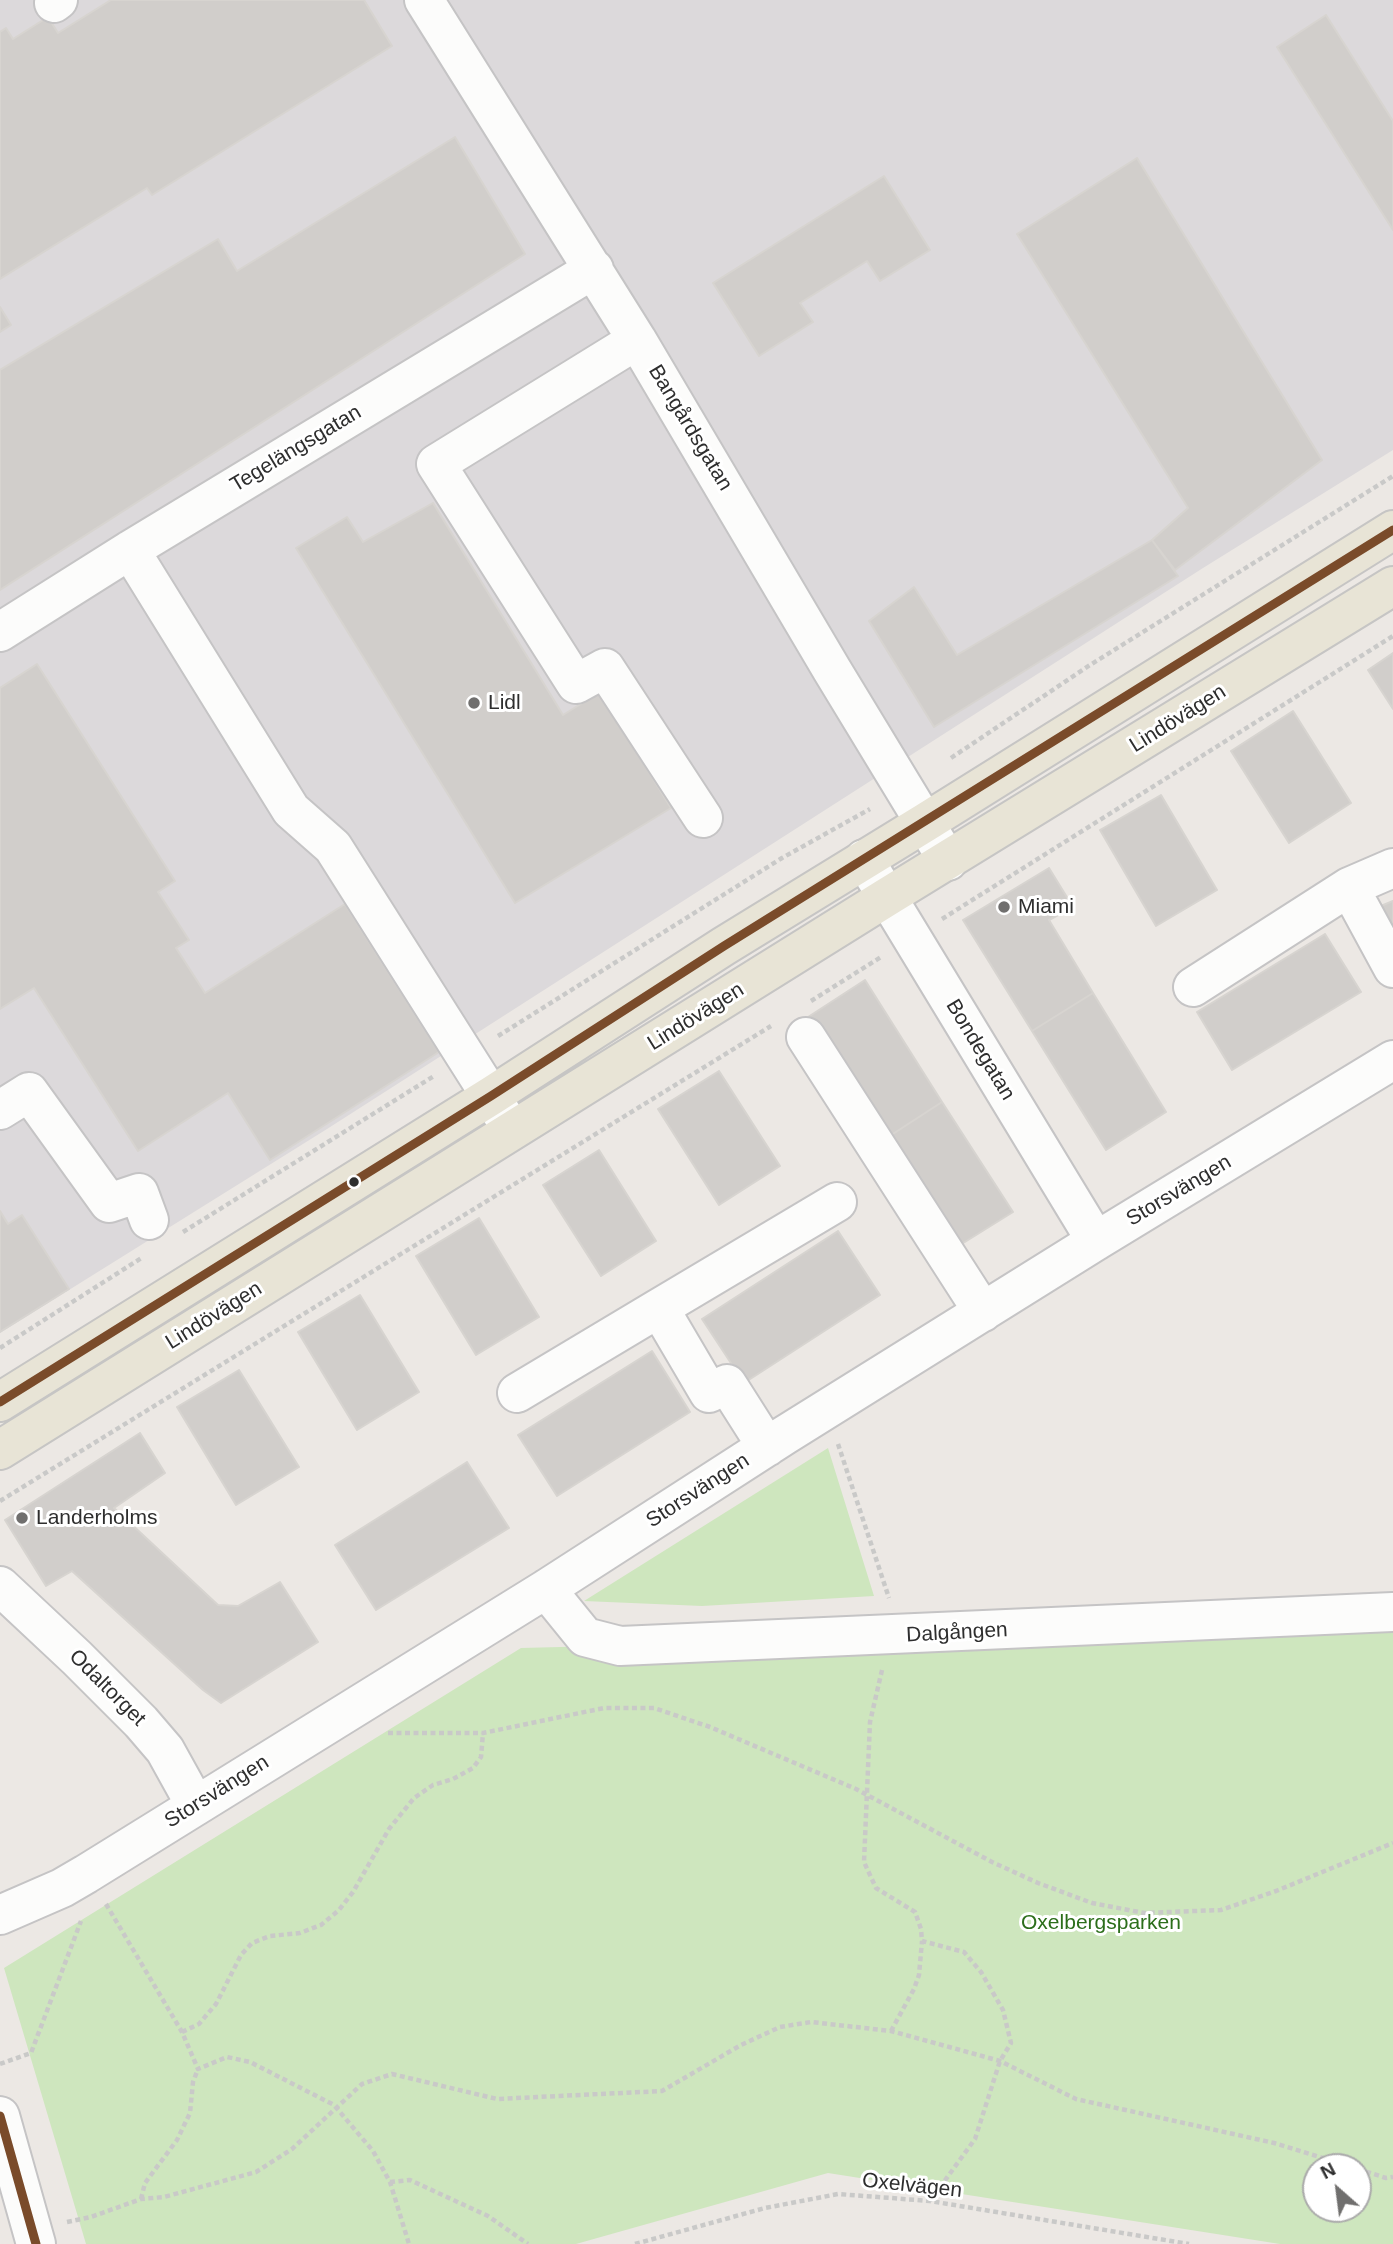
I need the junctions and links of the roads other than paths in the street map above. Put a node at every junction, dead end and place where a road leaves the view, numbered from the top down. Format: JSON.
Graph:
{"nodes":[{"id":1,"x":424,"y":0,"type":"edge"},
{"id":2,"x":594,"y":269,"type":"junction"},
{"id":3,"x":638,"y":340,"type":"junction"},
{"id":4,"x":1393,"y":530,"type":"edge"},
{"id":5,"x":131,"y":550,"type":"junction"},
{"id":6,"x":1393,"y":586,"type":"edge"},
{"id":7,"x":0,"y":632,"type":"edge"},
{"id":8,"x":703,"y":818,"type":"dead end"},
{"id":9,"x":926,"y":822,"type":"junction"},
{"id":10,"x":864,"y":859,"type":"junction"},
{"id":11,"x":948,"y":861,"type":"junction"},
{"id":12,"x":1393,"y":869,"type":"edge"},
{"id":13,"x":1349,"y":887,"type":"junction"},
{"id":14,"x":887,"y":897,"type":"junction"},
{"id":15,"x":1393,"y":968,"type":"edge"},
{"id":16,"x":1193,"y":987,"type":"dead end"},
{"id":17,"x":798,"y":1020,"type":"road end"},
{"id":18,"x":1393,"y":1060,"type":"edge"},
{"id":19,"x":491,"y":1096,"type":"junction"},
{"id":20,"x":0,"y":1110,"type":"edge"},
{"id":21,"x":512,"y":1131,"type":"junction"},
{"id":22,"x":837,"y":1202,"type":"dead end"},
{"id":23,"x":159,"y":1236,"type":"road end"},
{"id":24,"x":1096,"y":1241,"type":"junction"},
{"id":25,"x":659,"y":1308,"type":"junction"},
{"id":26,"x":983,"y":1312,"type":"junction"},
{"id":27,"x":517,"y":1394,"type":"dead end"},
{"id":28,"x":0,"y":1402,"type":"edge"},
{"id":29,"x":767,"y":1447,"type":"junction"},
{"id":30,"x":0,"y":1450,"type":"edge"},
{"id":31,"x":0,"y":1586,"type":"edge"},
{"id":32,"x":546,"y":1589,"type":"junction"},
{"id":33,"x":1393,"y":1612,"type":"edge"},
{"id":34,"x":196,"y":1805,"type":"junction"},
{"id":35,"x":0,"y":1915,"type":"edge"},
{"id":36,"x":0,"y":2116,"type":"edge"},
{"id":37,"x":34,"y":2239,"type":"edge"}],
"edges":[{"from":1,"to":2,"type":"street","name":"Bangårdsgatan"},
{"from":2,"to":3,"type":"street","name":"Bangårdsgatan"},
{"from":2,"to":5,"type":"street","name":"Tegelängsgatan"},
{"from":3,"to":8,"type":"street"},
{"from":3,"to":9,"type":"street","name":"Bangårdsgatan"},
{"from":4,"to":9,"type":"main road","name":"Lindövägen"},
{"from":5,"to":7,"type":"street","name":"Tegelängsgatan"},
{"from":5,"to":19,"type":"street"},
{"from":6,"to":11,"type":"main road","name":"Lindövägen"},
{"from":9,"to":10,"type":"main road","name":"Lindövägen"},
{"from":9,"to":11,"type":"street","name":"Bangårdsgatan"},
{"from":10,"to":14,"type":"street","name":"Bondegatan"},
{"from":10,"to":19,"type":"main road","name":"Lindövägen"},
{"from":11,"to":14,"type":"main road","name":"Lindövägen"},
{"from":12,"to":13,"type":"street"},
{"from":13,"to":15,"type":"street"},
{"from":13,"to":16,"type":"street"},
{"from":14,"to":21,"type":"main road","name":"Lindövägen"},
{"from":14,"to":24,"type":"street","name":"Bondegatan"},
{"from":17,"to":26,"type":"street"},
{"from":18,"to":24,"type":"street","name":"Storsvängen"},
{"from":19,"to":21,"type":"street"},
{"from":19,"to":28,"type":"main road","name":"Lindövägen"},
{"from":20,"to":23,"type":"street"},
{"from":21,"to":30,"type":"main road","name":"Lindövägen"},
{"from":22,"to":25,"type":"street"},
{"from":24,"to":26,"type":"street","name":"Storsvängen"},
{"from":25,"to":27,"type":"street"},
{"from":25,"to":29,"type":"street"},
{"from":26,"to":29,"type":"street","name":"Storsvängen"},
{"from":29,"to":32,"type":"street","name":"Storsvängen"},
{"from":31,"to":34,"type":"street","name":"Odaltorget"},
{"from":32,"to":33,"type":"street","name":"Dalgången"},
{"from":32,"to":34,"type":"street","name":"Storsvängen"},
{"from":34,"to":35,"type":"street","name":"Storsvängen"},
{"from":36,"to":37,"type":"street"}]}
